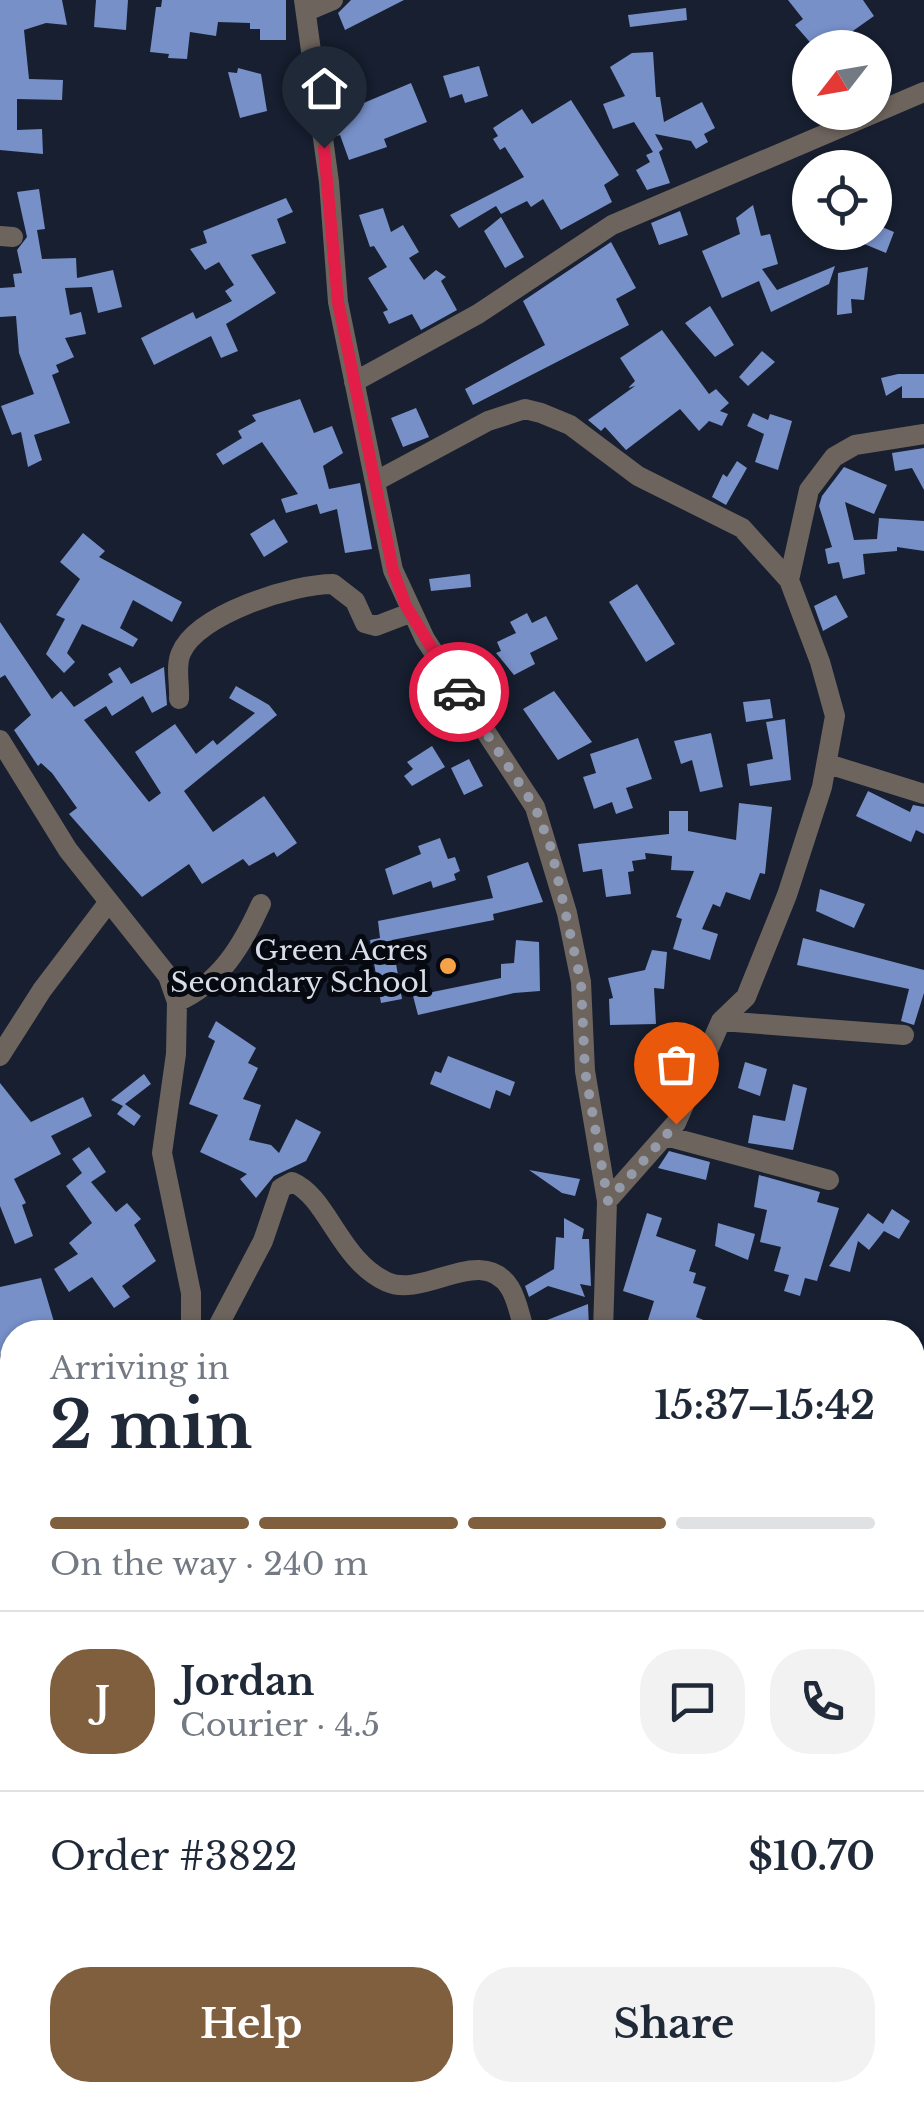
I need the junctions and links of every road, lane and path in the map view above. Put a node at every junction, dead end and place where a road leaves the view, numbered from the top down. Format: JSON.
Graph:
{"nodes":[{"id":1,"x":334,"y":0,"type":"edge"},
{"id":2,"x":305,"y":6,"type":"edge"},
{"id":3,"x":924,"y":92,"type":"edge"},
{"id":4,"x":354,"y":382,"type":"junction"},
{"id":5,"x":924,"y":434,"type":"edge"},
{"id":6,"x":378,"y":480,"type":"junction"},
{"id":7,"x":789,"y":580,"type":"junction"},
{"id":8,"x":410,"y":614,"type":"junction"},
{"id":9,"x":179,"y":699,"type":"dead end"},
{"id":10,"x":0,"y":740,"type":"edge"},
{"id":11,"x":828,"y":764,"type":"junction"},
{"id":12,"x":924,"y":794,"type":"edge"},
{"id":13,"x":108,"y":903,"type":"junction"},
{"id":14,"x":261,"y":904,"type":"dead end"},
{"id":15,"x":177,"y":1002,"type":"junction"},
{"id":16,"x":721,"y":1021,"type":"junction"},
{"id":17,"x":904,"y":1035,"type":"dead end"},
{"id":18,"x":0,"y":1056,"type":"edge"},
{"id":19,"x":666,"y":1136,"type":"junction"},
{"id":20,"x":829,"y":1180,"type":"dead end"},
{"id":21,"x":608,"y":1201,"type":"junction"},
{"id":22,"x":191,"y":1320,"type":"edge"},
{"id":23,"x":221,"y":1320,"type":"edge"},
{"id":24,"x":520,"y":1320,"type":"edge"},
{"id":25,"x":603,"y":1320,"type":"edge"}],
"edges":[{"from":1,"to":2,"type":"street"},
{"from":2,"to":4,"type":"street"},
{"from":3,"to":4,"type":"street"},
{"from":4,"to":6,"type":"street"},
{"from":5,"to":7,"type":"street"},
{"from":6,"to":7,"type":"street"},
{"from":6,"to":8,"type":"street"},
{"from":7,"to":11,"type":"street"},
{"from":8,"to":9,"type":"street"},
{"from":8,"to":21,"type":"street"},
{"from":10,"to":13,"type":"street"},
{"from":11,"to":12,"type":"street"},
{"from":11,"to":16,"type":"street"},
{"from":13,"to":15,"type":"street"},
{"from":13,"to":18,"type":"street"},
{"from":14,"to":15,"type":"street"},
{"from":15,"to":22,"type":"street"},
{"from":16,"to":17,"type":"street"},
{"from":16,"to":19,"type":"street"},
{"from":19,"to":20,"type":"street"},
{"from":19,"to":21,"type":"street"},
{"from":21,"to":25,"type":"street"},
{"from":23,"to":24,"type":"street"}]}
